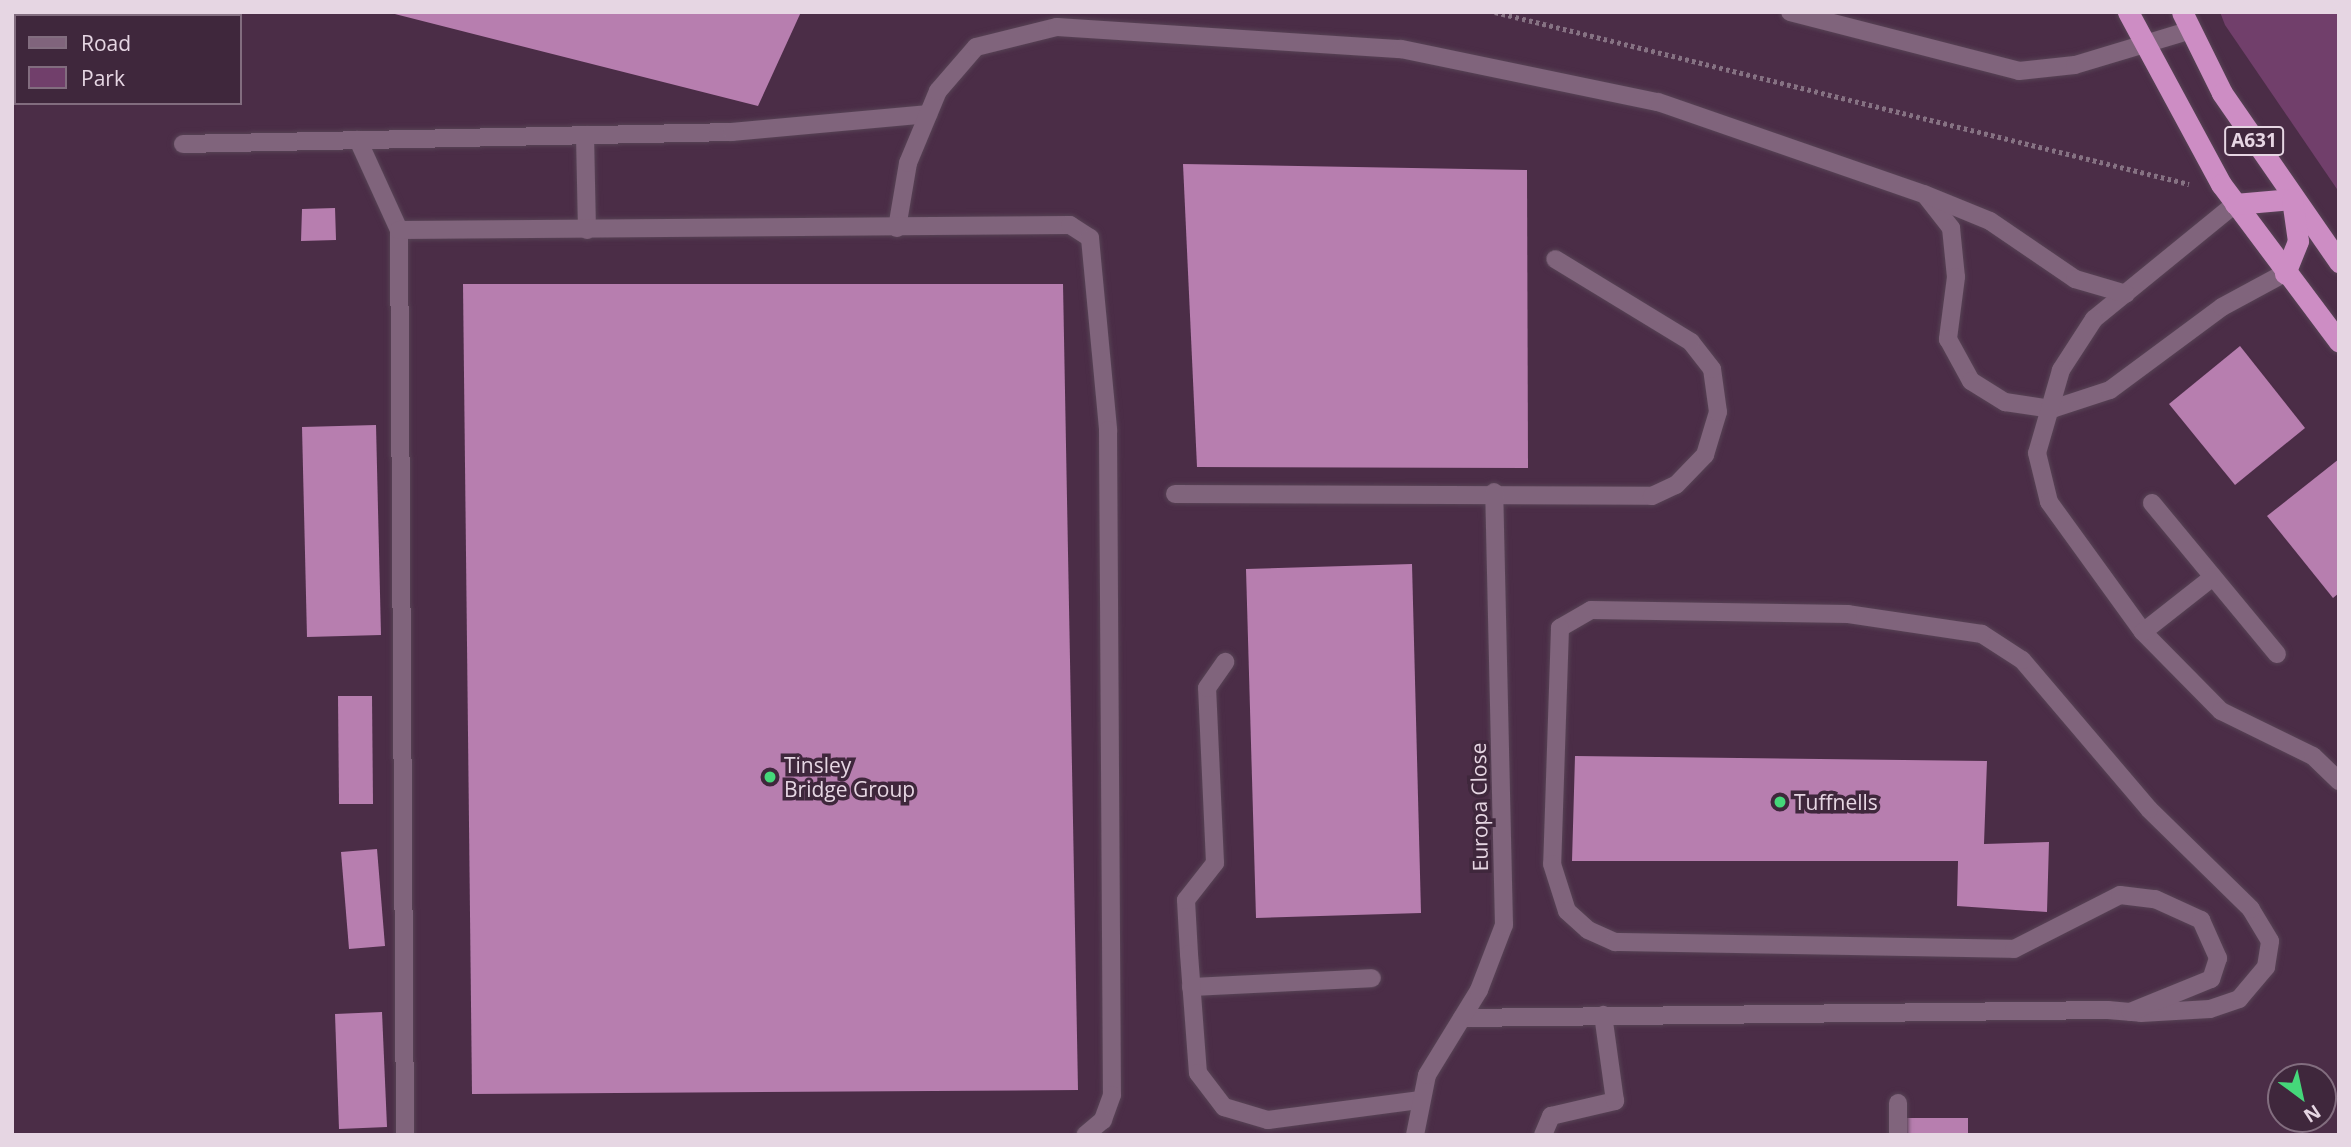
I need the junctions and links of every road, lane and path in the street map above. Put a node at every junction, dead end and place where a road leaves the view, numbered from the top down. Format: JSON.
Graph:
{"nodes":[{"id":1,"x":1495,"y":12,"type":"edge"},
{"id":2,"x":1790,"y":12,"type":"edge"},
{"id":3,"x":2128,"y":12,"type":"edge"},
{"id":4,"x":2186,"y":21,"type":"edge"},
{"id":5,"x":2144,"y":48,"type":"junction"},
{"id":6,"x":928,"y":114,"type":"junction"},
{"id":7,"x":585,"y":135,"type":"junction"},
{"id":8,"x":358,"y":140,"type":"junction"},
{"id":9,"x":183,"y":144,"type":"dead end"},
{"id":10,"x":2221,"y":184,"type":"junction"},
{"id":11,"x":1924,"y":194,"type":"junction"},
{"id":12,"x":2292,"y":199,"type":"junction"},
{"id":13,"x":2235,"y":204,"type":"junction"},
{"id":14,"x":897,"y":229,"type":"junction"},
{"id":15,"x":399,"y":230,"type":"junction"},
{"id":16,"x":587,"y":230,"type":"junction"},
{"id":17,"x":1555,"y":259,"type":"dead end"},
{"id":18,"x":2339,"y":262,"type":"edge"},
{"id":19,"x":2285,"y":272,"type":"junction"},
{"id":20,"x":2126,"y":294,"type":"junction"},
{"id":21,"x":2339,"y":342,"type":"edge"},
{"id":22,"x":2052,"y":409,"type":"junction"},
{"id":23,"x":1494,"y":492,"type":"junction"},
{"id":24,"x":1175,"y":494,"type":"dead end"},
{"id":25,"x":2152,"y":503,"type":"dead end"},
{"id":26,"x":2213,"y":577,"type":"junction"},
{"id":27,"x":2143,"y":632,"type":"junction"},
{"id":28,"x":2277,"y":654,"type":"dead end"},
{"id":29,"x":1225,"y":662,"type":"dead end"},
{"id":30,"x":2339,"y":781,"type":"edge"},
{"id":31,"x":1371,"y":978,"type":"dead end"},
{"id":32,"x":1191,"y":987,"type":"junction"},
{"id":33,"x":2130,"y":1012,"type":"junction"},
{"id":34,"x":1603,"y":1015,"type":"junction"},
{"id":35,"x":1462,"y":1018,"type":"junction"},
{"id":36,"x":1419,"y":1100,"type":"junction"},
{"id":37,"x":1898,"y":1103,"type":"dead end"},
{"id":38,"x":405,"y":1135,"type":"edge"},
{"id":39,"x":1085,"y":1135,"type":"edge"},
{"id":40,"x":1415,"y":1135,"type":"edge"},
{"id":41,"x":1543,"y":1135,"type":"edge"},
{"id":42,"x":1898,"y":1135,"type":"edge"}],
"edges":[{"from":1,"to":10,"type":"path"},
{"from":2,"to":5,"type":"street"},
{"from":3,"to":5,"type":"highway","number":"A631"},
{"from":4,"to":5,"type":"street"},
{"from":4,"to":12,"type":"highway","number":"A631"},
{"from":5,"to":10,"type":"highway","number":"A631"},
{"from":6,"to":7,"type":"street"},
{"from":6,"to":11,"type":"street"},
{"from":6,"to":14,"type":"street"},
{"from":7,"to":8,"type":"street"},
{"from":7,"to":16,"type":"street"},
{"from":8,"to":9,"type":"street"},
{"from":8,"to":15,"type":"street"},
{"from":10,"to":13,"type":"highway","number":"A631"},
{"from":11,"to":20,"type":"street"},
{"from":11,"to":22,"type":"street"},
{"from":12,"to":13,"type":"highway"},
{"from":12,"to":18,"type":"highway","number":"A631"},
{"from":12,"to":19,"type":"highway"},
{"from":13,"to":19,"type":"highway","number":"A631"},
{"from":13,"to":20,"type":"street"},
{"from":14,"to":16,"type":"street"},
{"from":14,"to":39,"type":"street"},
{"from":15,"to":16,"type":"street"},
{"from":15,"to":38,"type":"street"},
{"from":17,"to":23,"type":"street"},
{"from":19,"to":21,"type":"highway","number":"A631"},
{"from":19,"to":22,"type":"street"},
{"from":20,"to":22,"type":"street"},
{"from":22,"to":27,"type":"street"},
{"from":23,"to":24,"type":"street"},
{"from":23,"to":35,"type":"street","name":"Europa Close"},
{"from":25,"to":26,"type":"street"},
{"from":26,"to":27,"type":"street"},
{"from":26,"to":28,"type":"street"},
{"from":27,"to":30,"type":"street"},
{"from":29,"to":32,"type":"street"},
{"from":31,"to":32,"type":"street"},
{"from":32,"to":36,"type":"street"},
{"from":33,"to":33,"type":"street"},
{"from":33,"to":34,"type":"street"},
{"from":34,"to":35,"type":"street"},
{"from":34,"to":41,"type":"street"},
{"from":35,"to":36,"type":"street","name":"Europa Close"},
{"from":36,"to":40,"type":"street","name":"Europa Close"},
{"from":37,"to":42,"type":"street"}]}
